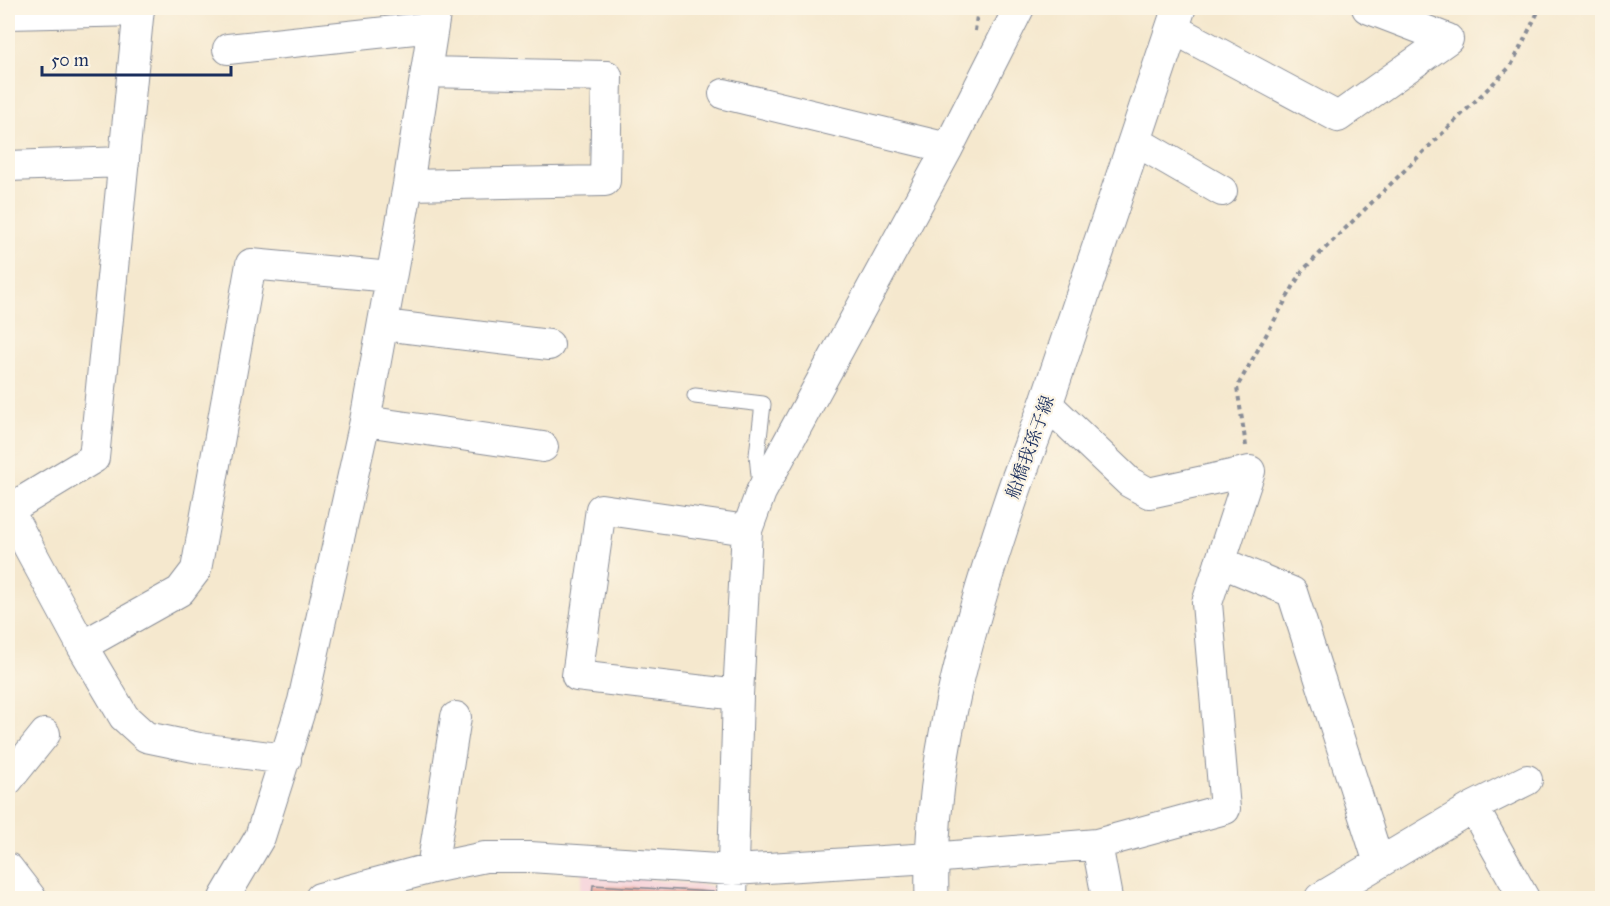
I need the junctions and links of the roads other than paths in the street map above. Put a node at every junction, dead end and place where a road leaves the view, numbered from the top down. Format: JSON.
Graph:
{"nodes":[{"id":1,"x":1019,"y":8,"type":"edge"},
{"id":2,"x":1367,"y":8,"type":"edge"},
{"id":3,"x":139,"y":9,"type":"edge"},
{"id":4,"x":8,"y":14,"type":"edge"},
{"id":5,"x":435,"y":17,"type":"edge"},
{"id":6,"x":1176,"y":18,"type":"edge"},
{"id":7,"x":228,"y":50,"type":"dead end"},
{"id":8,"x":426,"y":72,"type":"junction"},
{"id":9,"x":724,"y":94,"type":"dead end"},
{"id":10,"x":1134,"y":140,"type":"junction"},
{"id":11,"x":948,"y":148,"type":"junction"},
{"id":12,"x":123,"y":162,"type":"junction"},
{"id":13,"x":8,"y":166,"type":"edge"},
{"id":14,"x":408,"y":185,"type":"junction"},
{"id":15,"x":1222,"y":191,"type":"dead end"},
{"id":16,"x":391,"y":278,"type":"junction"},
{"id":17,"x":383,"y":325,"type":"junction"},
{"id":18,"x":549,"y":345,"type":"dead end"},
{"id":19,"x":695,"y":396,"type":"dead end"},
{"id":20,"x":1046,"y":403,"type":"junction"},
{"id":21,"x":366,"y":421,"type":"junction"},
{"id":22,"x":543,"y":447,"type":"dead end"},
{"id":23,"x":761,"y":492,"type":"junction"},
{"id":24,"x":8,"y":509,"type":"edge"},
{"id":25,"x":747,"y":530,"type":"junction"},
{"id":26,"x":1220,"y":562,"type":"junction"},
{"id":27,"x":82,"y":646,"type":"junction"},
{"id":28,"x":738,"y":695,"type":"junction"},
{"id":29,"x":456,"y":717,"type":"dead end"},
{"id":30,"x":45,"y":734,"type":"dead end"},
{"id":31,"x":286,"y":759,"type":"junction"},
{"id":32,"x":8,"y":780,"type":"edge"},
{"id":33,"x":1527,"y":780,"type":"dead end"},
{"id":34,"x":1473,"y":807,"type":"junction"},
{"id":35,"x":1097,"y":844,"type":"junction"},
{"id":36,"x":931,"y":858,"type":"junction"},
{"id":37,"x":1379,"y":863,"type":"junction"},
{"id":38,"x":8,"y":868,"type":"edge"},
{"id":39,"x":432,"y":868,"type":"junction"},
{"id":40,"x":732,"y":884,"type":"edge"},
{"id":41,"x":31,"y":898,"type":"edge"},
{"id":42,"x":224,"y":898,"type":"edge"},
{"id":43,"x":320,"y":898,"type":"edge"},
{"id":44,"x":932,"y":898,"type":"edge"},
{"id":45,"x":1107,"y":898,"type":"edge"},
{"id":46,"x":1320,"y":898,"type":"edge"},
{"id":47,"x":1524,"y":898,"type":"edge"}],
"edges":[{"from":1,"to":11,"type":"street"},
{"from":2,"to":6,"type":"street"},
{"from":3,"to":4,"type":"street"},
{"from":3,"to":12,"type":"street"},
{"from":5,"to":7,"type":"street"},
{"from":5,"to":8,"type":"street"},
{"from":6,"to":10,"type":"main road","name":"船橋我孫子線"},
{"from":8,"to":14,"type":"street"},
{"from":8,"to":14,"type":"street"},
{"from":9,"to":11,"type":"street"},
{"from":10,"to":15,"type":"street"},
{"from":10,"to":20,"type":"main road","name":"船橋我孫子線"},
{"from":11,"to":23,"type":"street"},
{"from":12,"to":13,"type":"street"},
{"from":12,"to":24,"type":"street"},
{"from":14,"to":16,"type":"street"},
{"from":16,"to":17,"type":"street"},
{"from":16,"to":27,"type":"street"},
{"from":17,"to":18,"type":"street"},
{"from":17,"to":21,"type":"street"},
{"from":19,"to":23,"type":"lane"},
{"from":20,"to":26,"type":"street"},
{"from":20,"to":36,"type":"main road","name":"船橋我孫子線"},
{"from":21,"to":22,"type":"street"},
{"from":21,"to":31,"type":"street"},
{"from":23,"to":25,"type":"street"},
{"from":24,"to":27,"type":"street"},
{"from":25,"to":28,"type":"street"},
{"from":25,"to":28,"type":"street"},
{"from":26,"to":35,"type":"street"},
{"from":26,"to":37,"type":"street"},
{"from":27,"to":31,"type":"street"},
{"from":28,"to":40,"type":"street"},
{"from":29,"to":39,"type":"street"},
{"from":30,"to":32,"type":"street"},
{"from":31,"to":42,"type":"street"},
{"from":33,"to":34,"type":"street"},
{"from":34,"to":37,"type":"street"},
{"from":34,"to":47,"type":"street"},
{"from":35,"to":36,"type":"street"},
{"from":35,"to":45,"type":"street"},
{"from":36,"to":40,"type":"street"},
{"from":36,"to":44,"type":"main road","name":"船橋我孫子線"},
{"from":37,"to":46,"type":"street"},
{"from":38,"to":41,"type":"street"},
{"from":39,"to":40,"type":"street"},
{"from":39,"to":43,"type":"street"}]}
